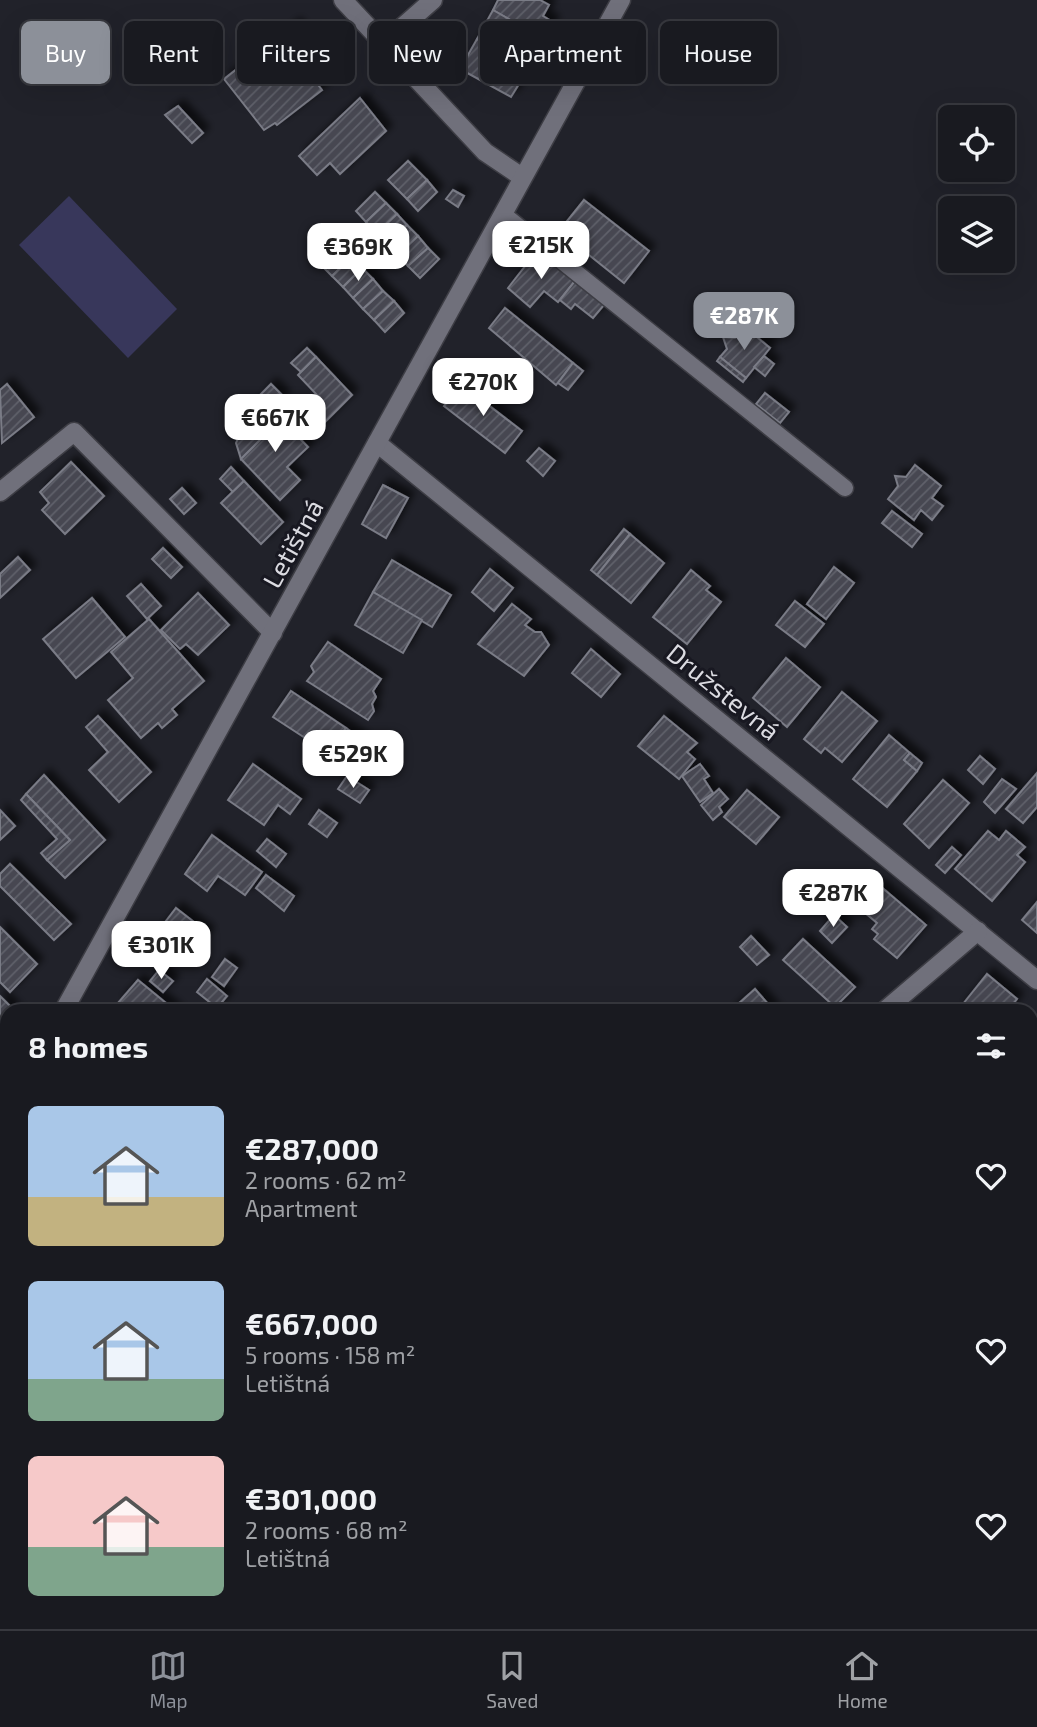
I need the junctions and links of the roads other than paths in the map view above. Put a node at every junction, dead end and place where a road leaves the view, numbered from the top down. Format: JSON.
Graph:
{"nodes":[{"id":1,"x":343,"y":0,"type":"edge"},
{"id":2,"x":433,"y":0,"type":"edge"},
{"id":3,"x":621,"y":0,"type":"edge"},
{"id":4,"x":409,"y":21,"type":"edge"},
{"id":5,"x":369,"y":29,"type":"edge"},
{"id":6,"x":421,"y":84,"type":"edge"},
{"id":7,"x":522,"y":177,"type":"junction"},
{"id":8,"x":503,"y":214,"type":"junction"},
{"id":9,"x":377,"y":443,"type":"junction"},
{"id":10,"x":845,"y":488,"type":"dead end"},
{"id":11,"x":0,"y":492,"type":"edge"},
{"id":12,"x":273,"y":634,"type":"junction"},
{"id":13,"x":978,"y":931,"type":"junction"},
{"id":14,"x":1037,"y":980,"type":"edge"},
{"id":15,"x":67,"y":1004,"type":"edge"},
{"id":16,"x":892,"y":1004,"type":"edge"}],
"edges":[{"from":1,"to":5,"type":"street"},
{"from":2,"to":4,"type":"street"},
{"from":3,"to":7,"type":"street","name":"Letištná"},
{"from":6,"to":7,"type":"street"},
{"from":7,"to":8,"type":"street","name":"Letištná"},
{"from":8,"to":9,"type":"street","name":"Letištná"},
{"from":8,"to":10,"type":"lane"},
{"from":9,"to":12,"type":"street","name":"Letištná"},
{"from":9,"to":13,"type":"street","name":"Družstevná"},
{"from":11,"to":12,"type":"street","name":"Letištná"},
{"from":12,"to":15,"type":"street","name":"Letištná"},
{"from":13,"to":14,"type":"street","name":"Družstevná"},
{"from":13,"to":16,"type":"street"}]}
